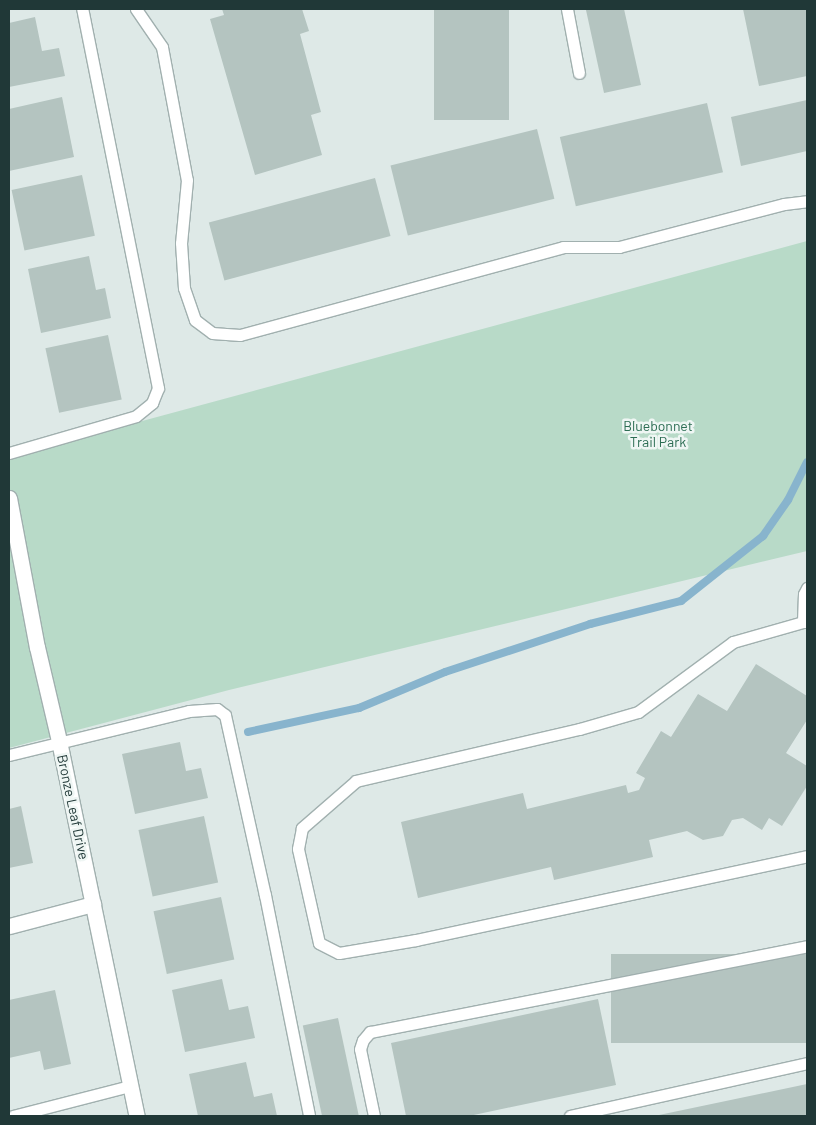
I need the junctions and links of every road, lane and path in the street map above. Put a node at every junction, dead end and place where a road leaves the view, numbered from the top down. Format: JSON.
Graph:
{"nodes":[{"id":1,"x":82,"y":9,"type":"edge"},
{"id":2,"x":136,"y":9,"type":"edge"},
{"id":3,"x":567,"y":9,"type":"edge"},
{"id":4,"x":579,"y":73,"type":"dead end"},
{"id":5,"x":807,"y":201,"type":"edge"},
{"id":6,"x":9,"y":453,"type":"edge"},
{"id":7,"x":9,"y":498,"type":"edge"},
{"id":8,"x":807,"y":588,"type":"edge"},
{"id":9,"x":805,"y":622,"type":"edge"},
{"id":10,"x":59,"y":741,"type":"junction"},
{"id":11,"x":9,"y":754,"type":"edge"},
{"id":12,"x":807,"y":856,"type":"edge"},
{"id":13,"x":93,"y":904,"type":"junction"},
{"id":14,"x":9,"y":926,"type":"edge"},
{"id":15,"x":807,"y":946,"type":"edge"},
{"id":16,"x":807,"y":1063,"type":"edge"},
{"id":17,"x":130,"y":1086,"type":"junction"},
{"id":18,"x":13,"y":1116,"type":"edge"},
{"id":19,"x":137,"y":1116,"type":"edge"},
{"id":20,"x":309,"y":1116,"type":"edge"},
{"id":21,"x":374,"y":1116,"type":"edge"},
{"id":22,"x":570,"y":1116,"type":"edge"}],
"edges":[{"from":1,"to":6,"type":"lane"},
{"from":2,"to":5,"type":"lane"},
{"from":3,"to":4,"type":"lane"},
{"from":7,"to":10,"type":"street","name":"Bronze Leaf Drive"},
{"from":8,"to":9,"type":"lane"},
{"from":9,"to":12,"type":"lane"},
{"from":10,"to":11,"type":"lane"},
{"from":10,"to":13,"type":"street","name":"Bronze Leaf Drive"},
{"from":10,"to":20,"type":"lane"},
{"from":13,"to":14,"type":"street"},
{"from":13,"to":17,"type":"street","name":"Bronze Leaf Drive"},
{"from":15,"to":21,"type":"lane"},
{"from":16,"to":22,"type":"lane"},
{"from":17,"to":18,"type":"lane"},
{"from":17,"to":19,"type":"street","name":"Bronze Leaf Drive"}]}
